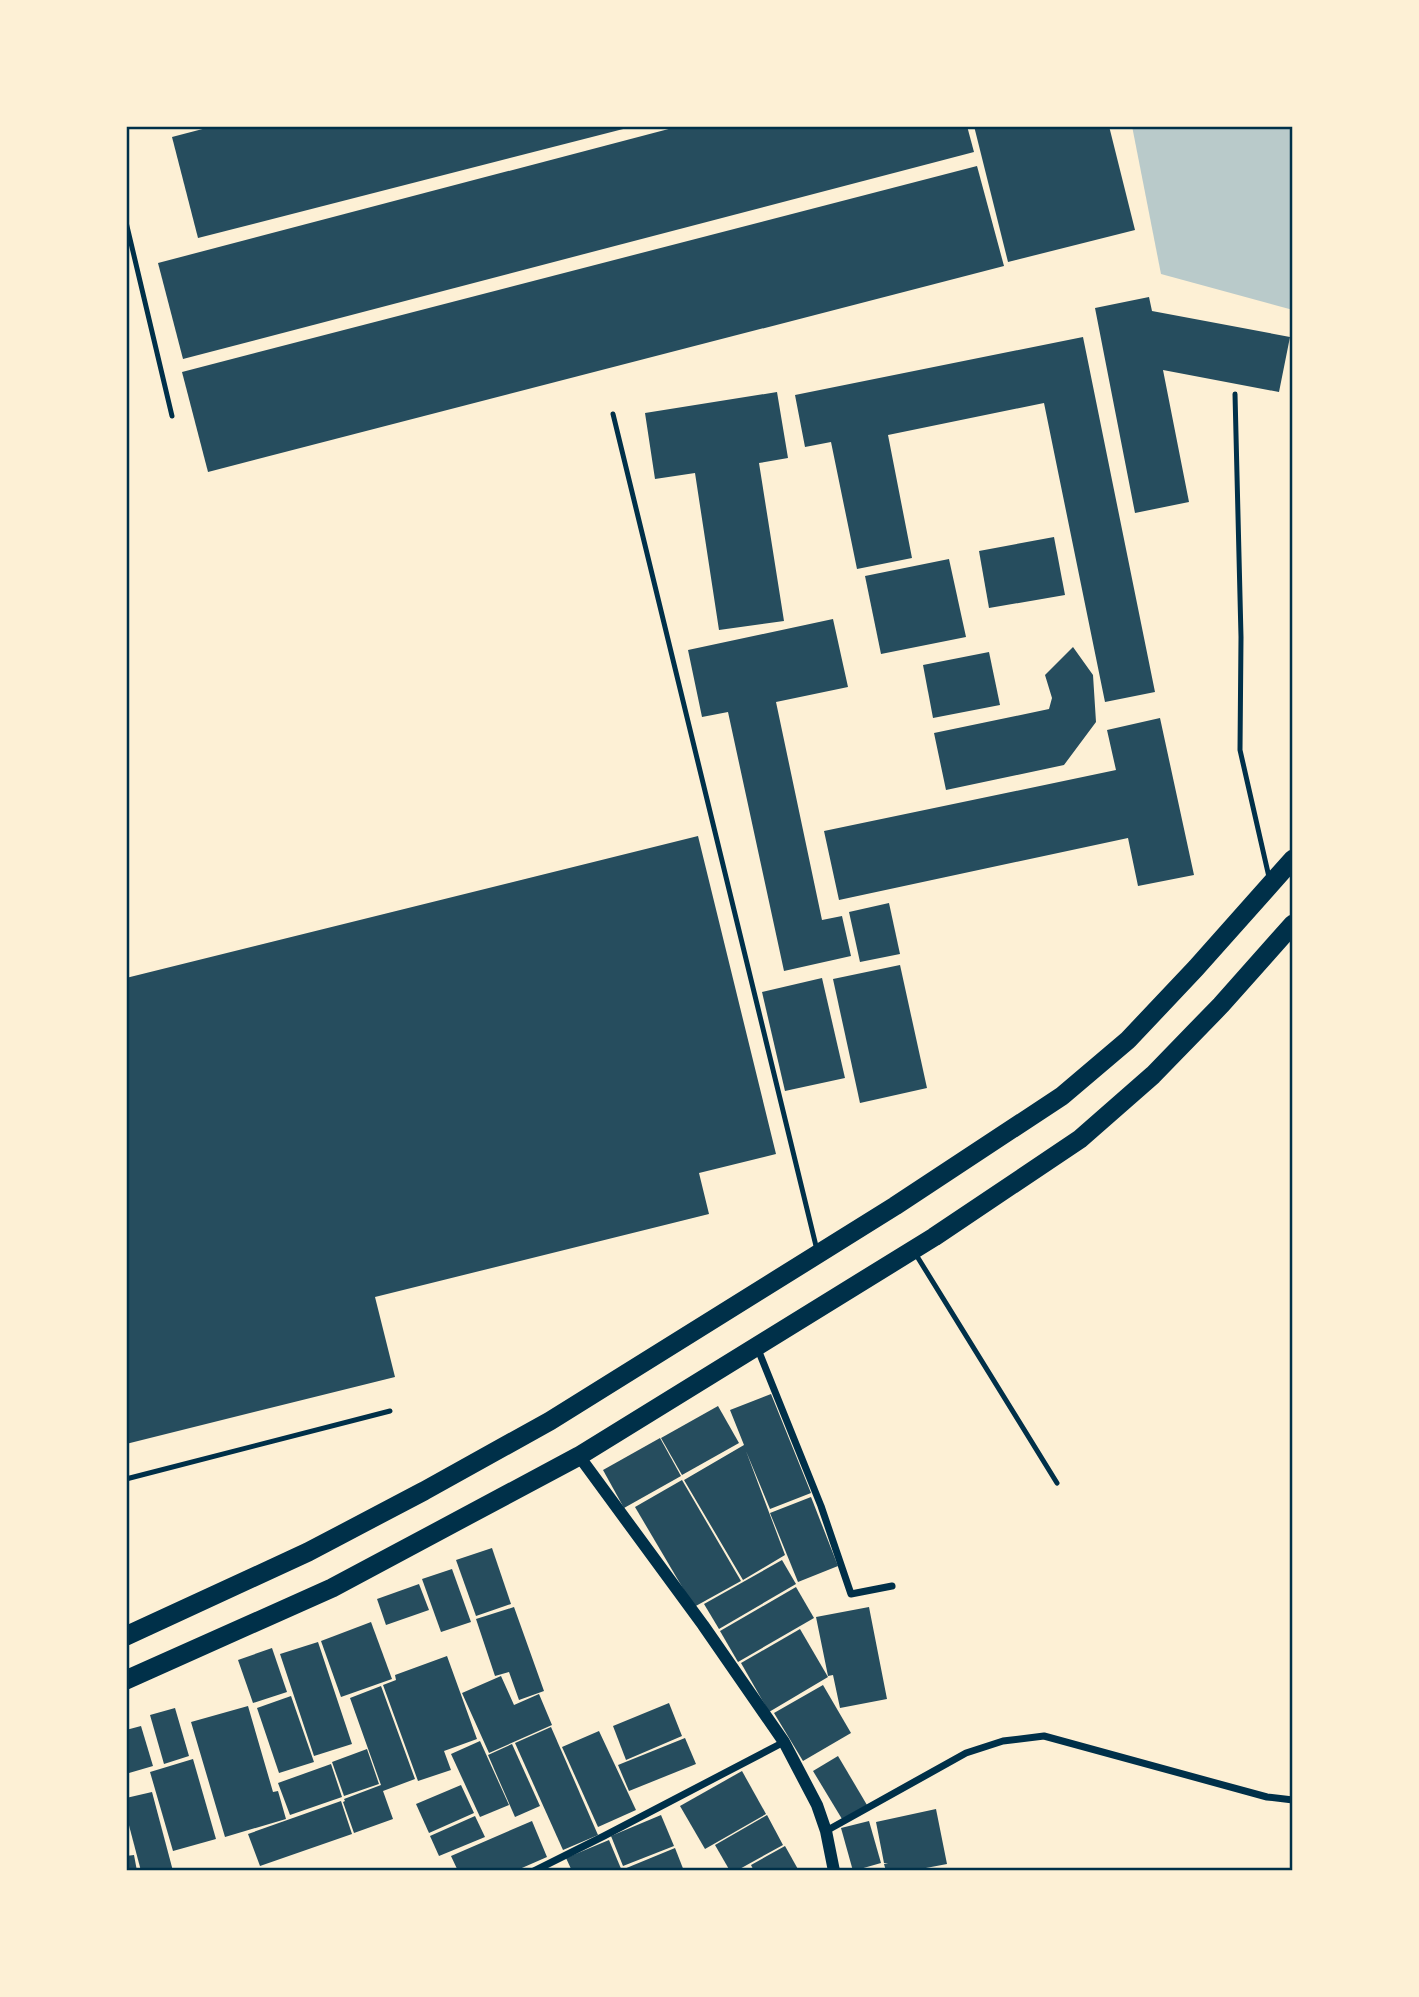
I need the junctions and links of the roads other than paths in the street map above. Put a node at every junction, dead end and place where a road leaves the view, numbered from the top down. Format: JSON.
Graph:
{"nodes":[{"id":1,"x":126,"y":222,"type":"edge"},
{"id":2,"x":127,"y":237,"type":"edge"},
{"id":3,"x":1235,"y":394,"type":"dead end"},
{"id":4,"x":613,"y":414,"type":"dead end"},
{"id":5,"x":172,"y":416,"type":"dead end"},
{"id":6,"x":1293,"y":859,"type":"edge"},
{"id":7,"x":1270,"y":884,"type":"junction"},
{"id":8,"x":1293,"y":924,"type":"edge"},
{"id":9,"x":913,"y":1250,"type":"junction"},
{"id":10,"x":818,"y":1253,"type":"junction"},
{"id":11,"x":757,"y":1346,"type":"junction"},
{"id":12,"x":390,"y":1412,"type":"dead end"},
{"id":13,"x":579,"y":1456,"type":"junction"},
{"id":14,"x":126,"y":1479,"type":"edge"},
{"id":15,"x":1057,"y":1483,"type":"dead end"},
{"id":16,"x":892,"y":1586,"type":"dead end"},
{"id":17,"x":126,"y":1636,"type":"edge"},
{"id":18,"x":126,"y":1680,"type":"edge"},
{"id":19,"x":784,"y":1742,"type":"junction"},
{"id":20,"x":1293,"y":1800,"type":"edge"},
{"id":21,"x":826,"y":1831,"type":"junction"},
{"id":22,"x":534,"y":1871,"type":"edge"},
{"id":23,"x":834,"y":1871,"type":"edge"}],
"edges":[{"from":1,"to":2,"type":"lane"},
{"from":2,"to":5,"type":"lane"},
{"from":3,"to":7,"type":"lane"},
{"from":4,"to":10,"type":"lane"},
{"from":6,"to":7,"type":"highway"},
{"from":7,"to":10,"type":"highway"},
{"from":8,"to":9,"type":"highway"},
{"from":9,"to":11,"type":"highway"},
{"from":9,"to":15,"type":"lane"},
{"from":10,"to":17,"type":"highway"},
{"from":11,"to":13,"type":"highway"},
{"from":11,"to":16,"type":"street"},
{"from":12,"to":14,"type":"lane"},
{"from":13,"to":18,"type":"highway"},
{"from":13,"to":19,"type":"street"},
{"from":19,"to":21,"type":"street"},
{"from":19,"to":22,"type":"street"},
{"from":20,"to":21,"type":"street"},
{"from":21,"to":23,"type":"street"}]}
